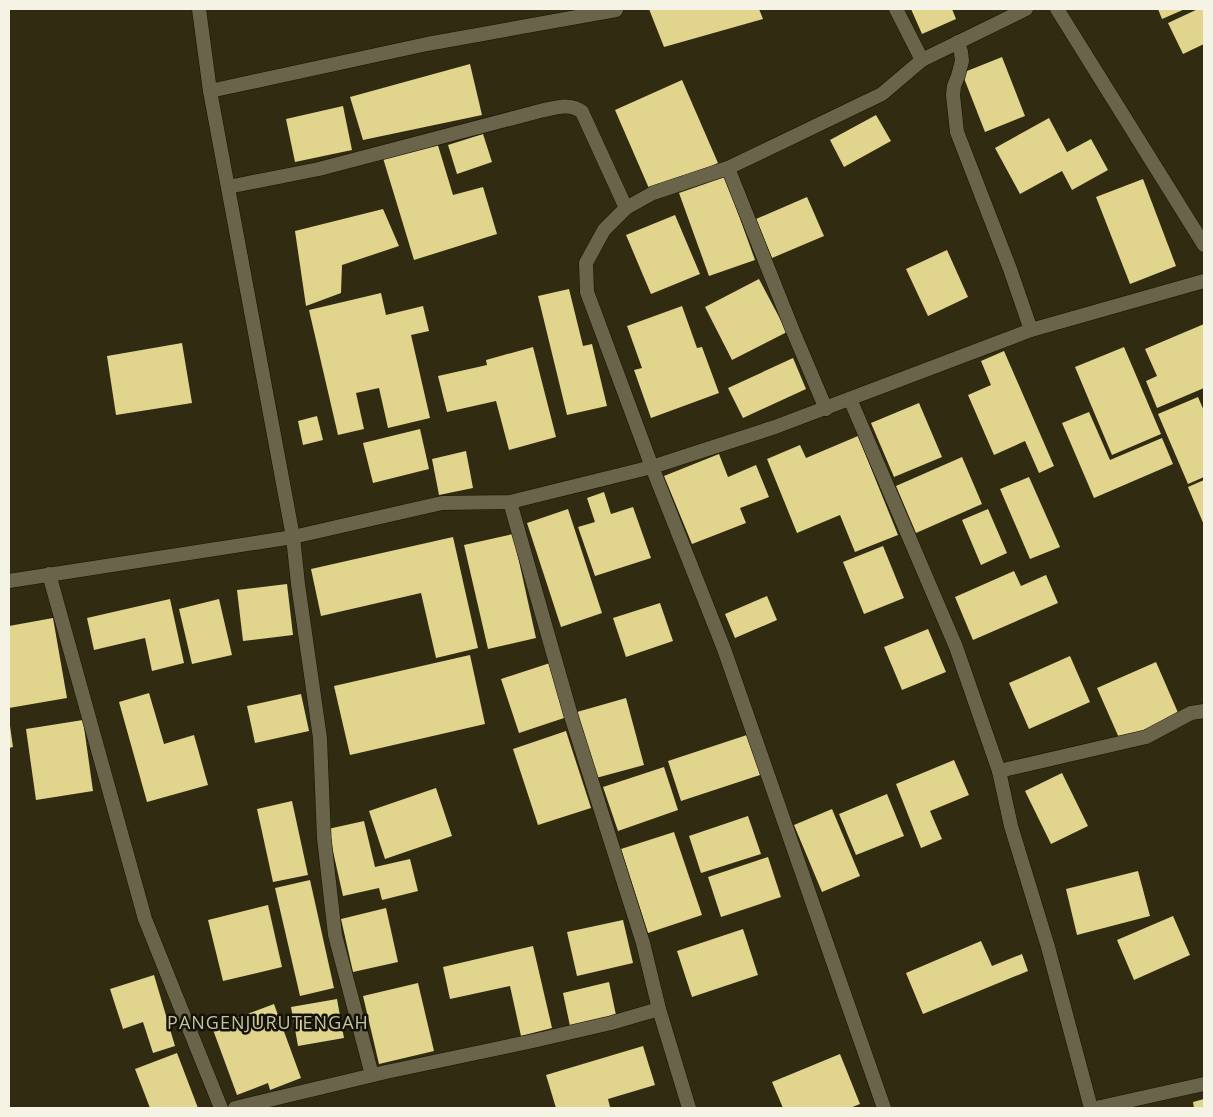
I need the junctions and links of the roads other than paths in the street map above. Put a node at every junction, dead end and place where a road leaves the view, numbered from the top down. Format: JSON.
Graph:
{"nodes":[{"id":1,"x":199,"y":9,"type":"edge"},
{"id":2,"x":896,"y":9,"type":"edge"},
{"id":3,"x":1026,"y":9,"type":"edge"},
{"id":4,"x":1057,"y":9,"type":"edge"},
{"id":5,"x":616,"y":10,"type":"dead end"},
{"id":6,"x":958,"y":42,"type":"junction"},
{"id":7,"x":922,"y":60,"type":"junction"},
{"id":8,"x":210,"y":91,"type":"junction"},
{"id":9,"x":728,"y":168,"type":"junction"},
{"id":10,"x":228,"y":187,"type":"junction"},
{"id":11,"x":626,"y":208,"type":"junction"},
{"id":12,"x":1204,"y":245,"type":"edge"},
{"id":13,"x":1204,"y":281,"type":"edge"},
{"id":14,"x":1031,"y":330,"type":"junction"},
{"id":15,"x":850,"y":399,"type":"junction"},
{"id":16,"x":826,"y":409,"type":"junction"},
{"id":17,"x":652,"y":467,"type":"junction"},
{"id":18,"x":510,"y":502,"type":"junction"},
{"id":19,"x":293,"y":538,"type":"junction"},
{"id":20,"x":48,"y":574,"type":"junction"},
{"id":21,"x":9,"y":581,"type":"edge"},
{"id":22,"x":1204,"y":711,"type":"edge"},
{"id":23,"x":999,"y":771,"type":"junction"},
{"id":24,"x":659,"y":1008,"type":"junction"},
{"id":25,"x":372,"y":1075,"type":"junction"},
{"id":26,"x":1204,"y":1084,"type":"edge"},
{"id":27,"x":221,"y":1108,"type":"edge"},
{"id":28,"x":235,"y":1108,"type":"edge"},
{"id":29,"x":689,"y":1108,"type":"edge"},
{"id":30,"x":884,"y":1108,"type":"edge"},
{"id":31,"x":1091,"y":1108,"type":"edge"},
{"id":32,"x":1096,"y":1108,"type":"edge"}],
"edges":[{"from":1,"to":8,"type":"street"},
{"from":2,"to":7,"type":"street"},
{"from":3,"to":6,"type":"street"},
{"from":4,"to":12,"type":"street"},
{"from":5,"to":8,"type":"street"},
{"from":6,"to":7,"type":"street"},
{"from":6,"to":14,"type":"street"},
{"from":7,"to":9,"type":"street"},
{"from":8,"to":10,"type":"street"},
{"from":9,"to":11,"type":"street"},
{"from":9,"to":16,"type":"street"},
{"from":10,"to":11,"type":"street"},
{"from":10,"to":19,"type":"street"},
{"from":11,"to":17,"type":"street"},
{"from":13,"to":14,"type":"street"},
{"from":14,"to":15,"type":"street"},
{"from":15,"to":16,"type":"street"},
{"from":15,"to":23,"type":"street"},
{"from":16,"to":17,"type":"street"},
{"from":17,"to":18,"type":"street"},
{"from":17,"to":30,"type":"street"},
{"from":18,"to":19,"type":"street"},
{"from":18,"to":24,"type":"street"},
{"from":19,"to":20,"type":"street"},
{"from":19,"to":25,"type":"street"},
{"from":20,"to":21,"type":"street"},
{"from":20,"to":27,"type":"street"},
{"from":22,"to":23,"type":"street"},
{"from":23,"to":31,"type":"street"},
{"from":24,"to":25,"type":"street"},
{"from":24,"to":29,"type":"street"},
{"from":25,"to":28,"type":"street"},
{"from":26,"to":32,"type":"street"}]}
